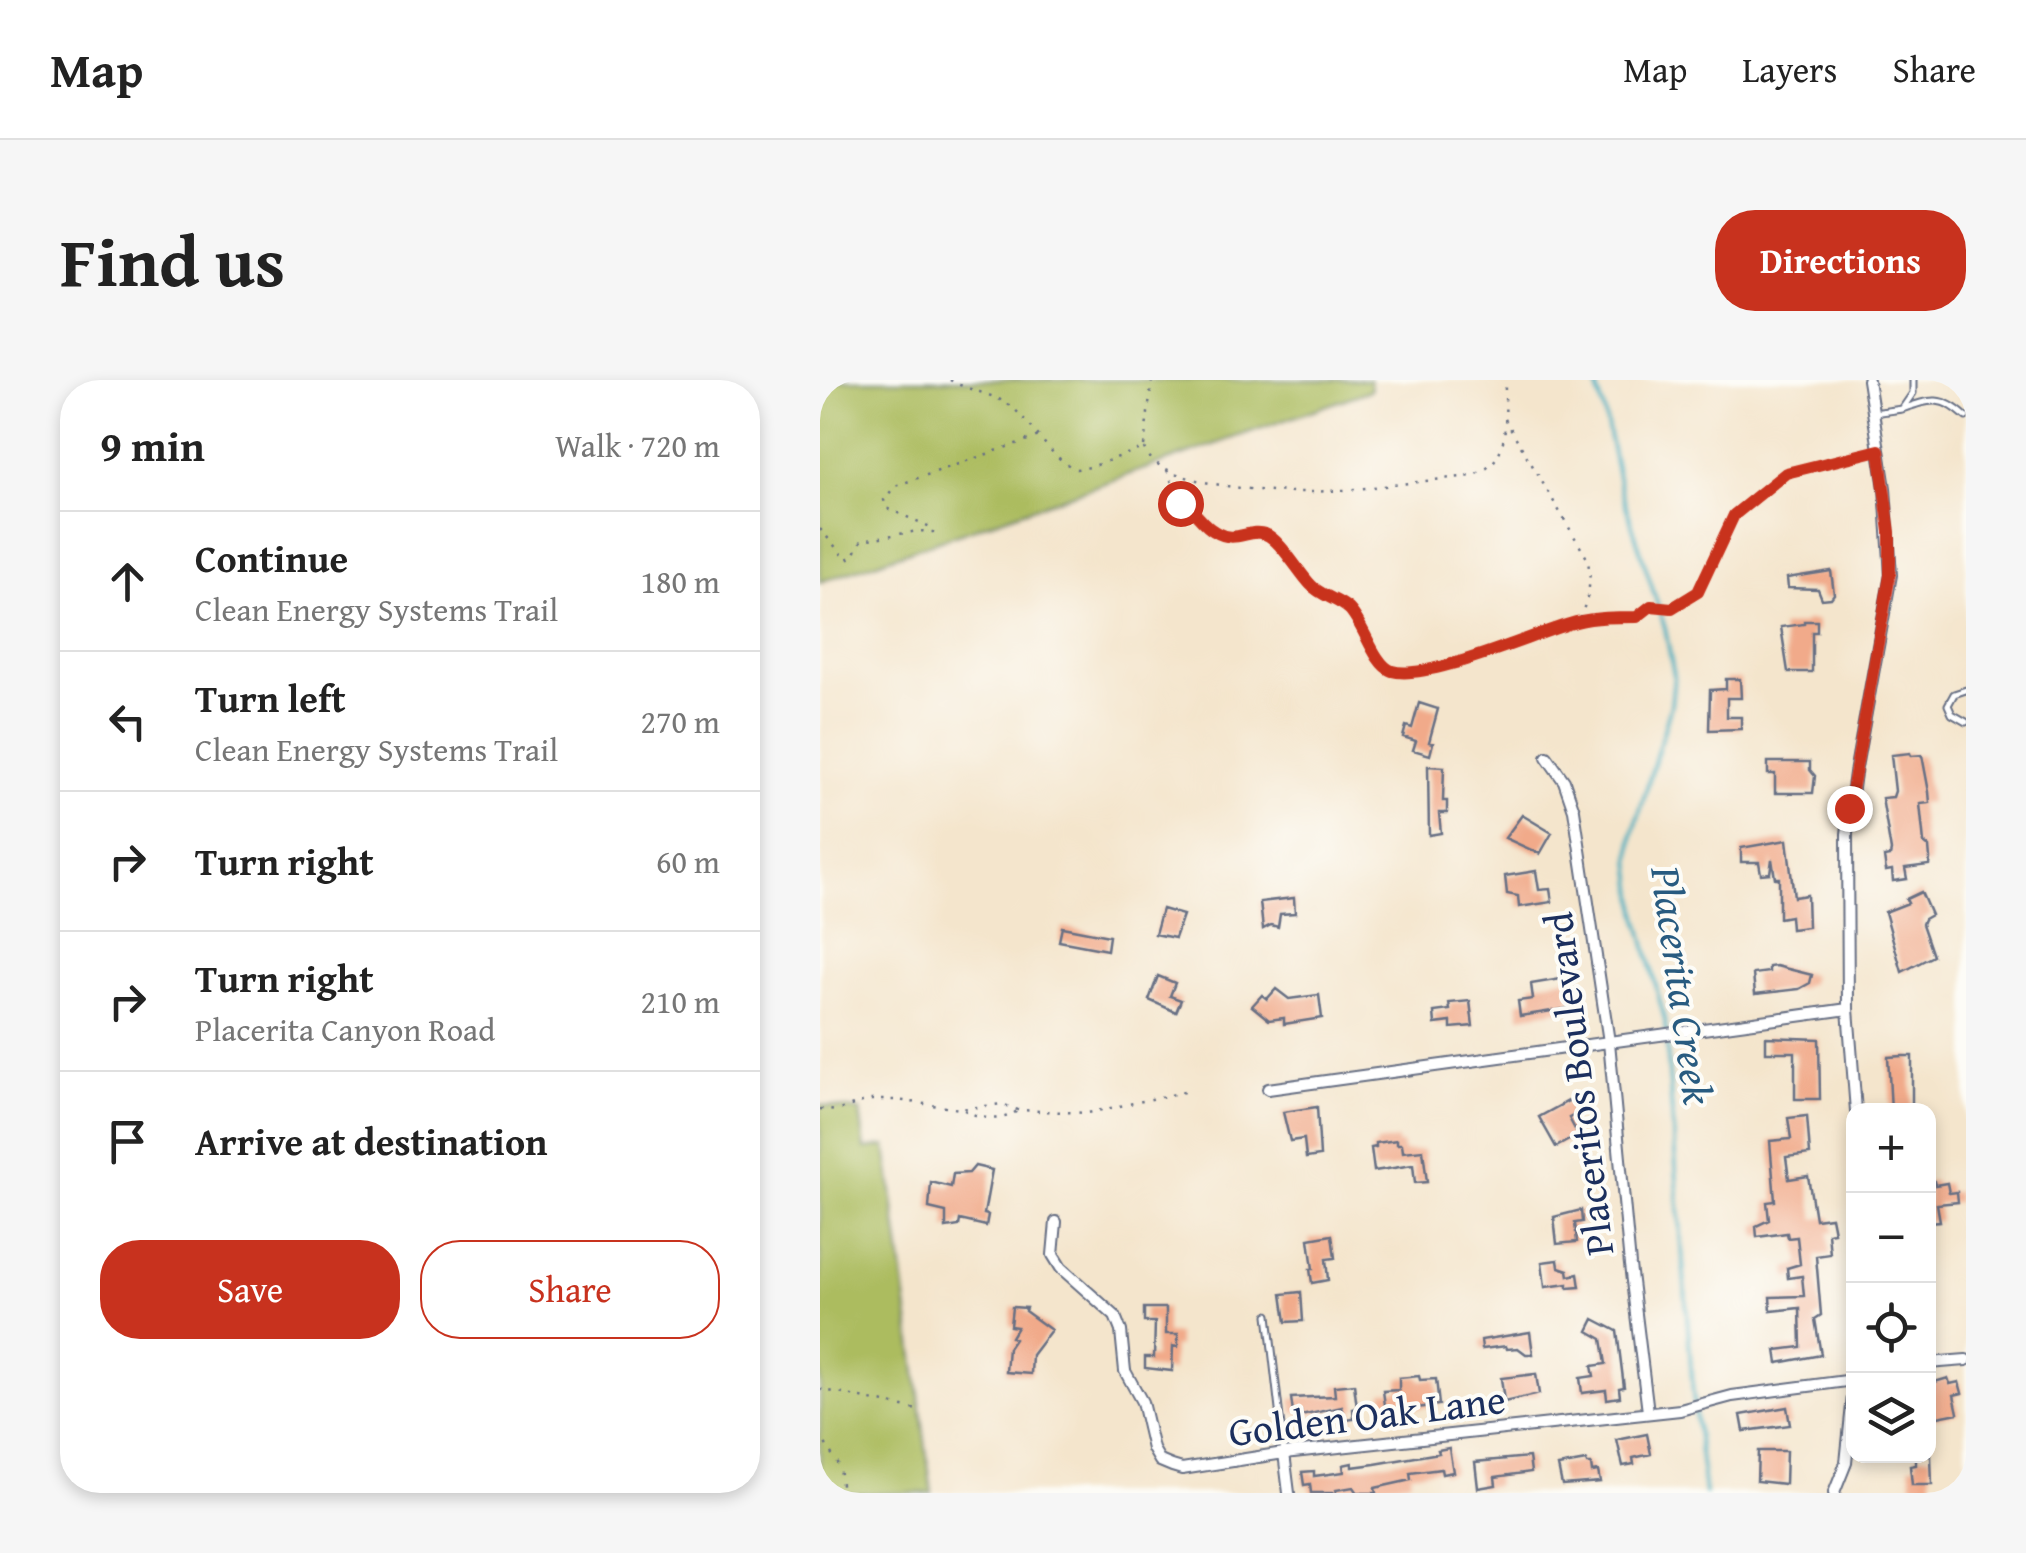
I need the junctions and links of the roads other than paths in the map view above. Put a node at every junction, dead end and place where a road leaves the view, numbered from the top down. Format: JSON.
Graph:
{"nodes":[{"id":1,"x":1868,"y":380,"type":"edge"},
{"id":2,"x":1913,"y":380,"type":"edge"},
{"id":3,"x":1902,"y":408,"type":"junction"},
{"id":4,"x":1874,"y":413,"type":"junction"},
{"id":5,"x":1966,"y":417,"type":"edge"},
{"id":6,"x":1966,"y":690,"type":"edge"},
{"id":7,"x":1966,"y":722,"type":"edge"},
{"id":8,"x":1546,"y":757,"type":"dead end"},
{"id":9,"x":1848,"y":1009,"type":"junction"},
{"id":10,"x":1609,"y":1042,"type":"junction"},
{"id":11,"x":1268,"y":1088,"type":"dead end"},
{"id":12,"x":1855,"y":1103,"type":"edge"},
{"id":13,"x":1056,"y":1222,"type":"dead end"},
{"id":14,"x":1268,"y":1316,"type":"dead end"},
{"id":15,"x":1966,"y":1360,"type":"edge"},
{"id":16,"x":1936,"y":1363,"type":"edge"},
{"id":17,"x":1846,"y":1384,"type":"edge"},
{"id":18,"x":1648,"y":1412,"type":"junction"},
{"id":19,"x":1284,"y":1453,"type":"junction"},
{"id":20,"x":1846,"y":1463,"type":"edge"},
{"id":21,"x":1289,"y":1493,"type":"edge"},
{"id":22,"x":1834,"y":1493,"type":"edge"}],
"edges":[{"from":1,"to":4,"type":"street"},
{"from":2,"to":3,"type":"lane"},
{"from":3,"to":4,"type":"lane"},
{"from":3,"to":5,"type":"lane"},
{"from":4,"to":9,"type":"street"},
{"from":6,"to":7,"type":"lane"},
{"from":8,"to":10,"type":"street","name":"Placeritos Boulevard"},
{"from":9,"to":10,"type":"street"},
{"from":9,"to":12,"type":"street"},
{"from":10,"to":11,"type":"street"},
{"from":10,"to":18,"type":"street","name":"Placeritos Boulevard"},
{"from":13,"to":19,"type":"street","name":"Golden Oak Lane"},
{"from":14,"to":19,"type":"lane"},
{"from":15,"to":16,"type":"street"},
{"from":17,"to":18,"type":"street","name":"Golden Oak Lane"},
{"from":18,"to":19,"type":"street","name":"Golden Oak Lane"},
{"from":19,"to":21,"type":"street"},
{"from":20,"to":22,"type":"street"}]}
